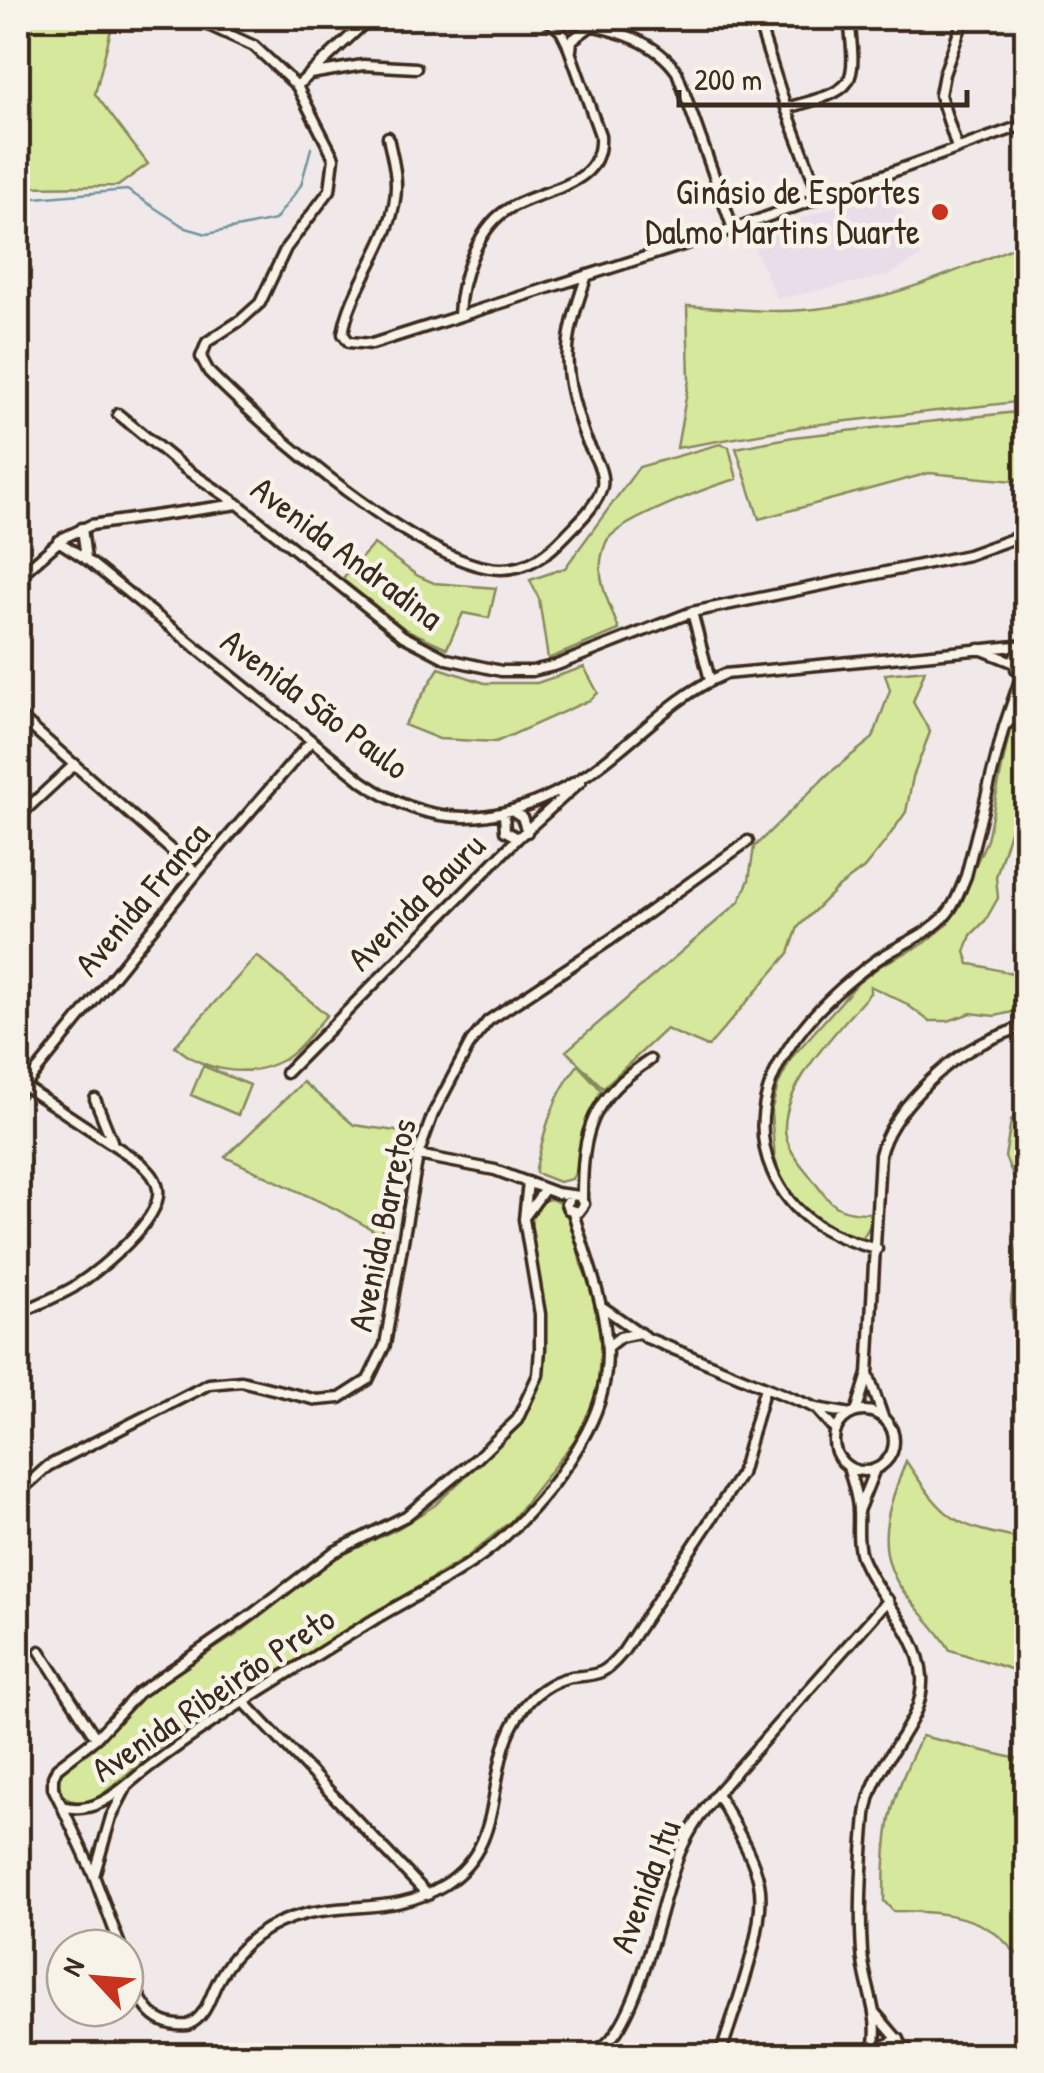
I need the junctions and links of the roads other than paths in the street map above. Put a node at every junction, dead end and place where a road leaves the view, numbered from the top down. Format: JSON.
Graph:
{"nodes":[{"id":1,"x":192,"y":18,"type":"edge"},
{"id":2,"x":370,"y":18,"type":"edge"},
{"id":3,"x":546,"y":18,"type":"edge"},
{"id":4,"x":561,"y":18,"type":"edge"},
{"id":5,"x":757,"y":18,"type":"edge"},
{"id":6,"x":849,"y":18,"type":"edge"},
{"id":7,"x":964,"y":18,"type":"edge"},
{"id":8,"x":591,"y":26,"type":"junction"},
{"id":9,"x":572,"y":60,"type":"junction"},
{"id":10,"x":416,"y":68,"type":"dead end"},
{"id":11,"x":310,"y":74,"type":"junction"},
{"id":12,"x":297,"y":86,"type":"junction"},
{"id":13,"x":786,"y":108,"type":"junction"},
{"id":14,"x":1026,"y":124,"type":"edge"},
{"id":15,"x":388,"y":137,"type":"dead end"},
{"id":16,"x":957,"y":148,"type":"junction"},
{"id":17,"x":820,"y":196,"type":"junction"},
{"id":18,"x":733,"y":228,"type":"junction"},
{"id":19,"x":587,"y":275,"type":"junction"},
{"id":20,"x":460,"y":315,"type":"junction"},
{"id":21,"x":118,"y":414,"type":"dead end"},
{"id":22,"x":238,"y":504,"type":"junction"},
{"id":23,"x":82,"y":528,"type":"junction"},
{"id":24,"x":1026,"y":534,"type":"edge"},
{"id":25,"x":58,"y":542,"type":"junction"},
{"id":26,"x":86,"y":559,"type":"junction"},
{"id":27,"x":18,"y":576,"type":"edge"},
{"id":28,"x":692,"y":612,"type":"junction"},
{"id":29,"x":1026,"y":645,"type":"edge"},
{"id":30,"x":976,"y":648,"type":"junction"},
{"id":31,"x":1014,"y":663,"type":"junction"},
{"id":32,"x":1024,"y":679,"type":"edge"},
{"id":33,"x":710,"y":680,"type":"junction"},
{"id":34,"x":1026,"y":704,"type":"edge"},
{"id":35,"x":18,"y":715,"type":"edge"},
{"id":36,"x":1004,"y":727,"type":"junction"},
{"id":37,"x":311,"y":741,"type":"junction"},
{"id":38,"x":76,"y":764,"type":"junction"},
{"id":39,"x":589,"y":773,"type":"junction"},
{"id":40,"x":508,"y":812,"type":"junction"},
{"id":41,"x":18,"y":817,"type":"edge"},
{"id":42,"x":522,"y":835,"type":"junction"},
{"id":43,"x":748,"y":841,"type":"dead end"},
{"id":44,"x":197,"y":873,"type":"junction"},
{"id":45,"x":1026,"y":1025,"type":"edge"},
{"id":46,"x":650,"y":1060,"type":"dead end"},
{"id":47,"x":286,"y":1073,"type":"dead end"},
{"id":48,"x":24,"y":1086,"type":"junction"},
{"id":49,"x":18,"y":1094,"type":"edge"},
{"id":50,"x":95,"y":1099,"type":"dead end"},
{"id":51,"x":114,"y":1144,"type":"junction"},
{"id":52,"x":418,"y":1155,"type":"junction"},
{"id":53,"x":528,"y":1182,"type":"junction"},
{"id":54,"x":545,"y":1189,"type":"junction"},
{"id":55,"x":575,"y":1203,"type":"junction"},
{"id":56,"x":524,"y":1218,"type":"junction"},
{"id":57,"x":877,"y":1249,"type":"junction"},
{"id":58,"x":604,"y":1308,"type":"junction"},
{"id":59,"x":18,"y":1314,"type":"edge"},
{"id":60,"x":647,"y":1338,"type":"junction"},
{"id":61,"x":607,"y":1346,"type":"junction"},
{"id":62,"x":868,"y":1374,"type":"junction"},
{"id":63,"x":765,"y":1388,"type":"junction"},
{"id":64,"x":816,"y":1408,"type":"junction"},
{"id":65,"x":853,"y":1413,"type":"junction"},
{"id":66,"x":883,"y":1417,"type":"junction"},
{"id":67,"x":836,"y":1431,"type":"junction"},
{"id":68,"x":848,"y":1467,"type":"junction"},
{"id":69,"x":875,"y":1470,"type":"junction"},
{"id":70,"x":18,"y":1493,"type":"edge"},
{"id":71,"x":858,"y":1511,"type":"junction"},
{"id":72,"x":888,"y":1600,"type":"junction"},
{"id":73,"x":40,"y":1651,"type":"dead end"},
{"id":74,"x":245,"y":1703,"type":"junction"},
{"id":75,"x":96,"y":1738,"type":"junction"},
{"id":76,"x":128,"y":1783,"type":"junction"},
{"id":77,"x":716,"y":1793,"type":"junction"},
{"id":78,"x":62,"y":1806,"type":"junction"},
{"id":79,"x":94,"y":1876,"type":"junction"},
{"id":80,"x":428,"y":1895,"type":"junction"},
{"id":81,"x":114,"y":1928,"type":"edge"},
{"id":82,"x":145,"y":2007,"type":"edge"},
{"id":83,"x":875,"y":2013,"type":"junction"},
{"id":84,"x":899,"y":2039,"type":"junction"},
{"id":85,"x":1026,"y":2043,"type":"edge"},
{"id":86,"x":873,"y":2052,"type":"edge"},
{"id":87,"x":459,"y":2056,"type":"edge"},
{"id":88,"x":720,"y":2056,"type":"edge"},
{"id":89,"x":912,"y":2056,"type":"edge"},
{"id":90,"x":1021,"y":2056,"type":"edge"}],
"edges":[{"from":1,"to":12,"type":"street"},
{"from":2,"to":11,"type":"street"},
{"from":3,"to":9,"type":"street"},
{"from":4,"to":8,"type":"street"},
{"from":5,"to":13,"type":"street"},
{"from":6,"to":13,"type":"street"},
{"from":7,"to":16,"type":"street"},
{"from":8,"to":9,"type":"street"},
{"from":8,"to":18,"type":"street"},
{"from":9,"to":20,"type":"street"},
{"from":10,"to":11,"type":"street"},
{"from":11,"to":12,"type":"street"},
{"from":12,"to":19,"type":"street"},
{"from":13,"to":17,"type":"street"},
{"from":14,"to":16,"type":"street"},
{"from":15,"to":20,"type":"street"},
{"from":16,"to":17,"type":"street"},
{"from":17,"to":18,"type":"street"},
{"from":18,"to":19,"type":"street"},
{"from":19,"to":20,"type":"street"},
{"from":21,"to":22,"type":"street","name":"Avenida Andradina"},
{"from":22,"to":23,"type":"street"},
{"from":22,"to":28,"type":"street","name":"Avenida Andradina"},
{"from":23,"to":25,"type":"street"},
{"from":23,"to":26,"type":"street"},
{"from":24,"to":28,"type":"street","name":"Avenida Andradina"},
{"from":25,"to":26,"type":"street","name":"Avenida São Paulo"},
{"from":25,"to":27,"type":"street"},
{"from":26,"to":37,"type":"street","name":"Avenida São Paulo"},
{"from":28,"to":33,"type":"street"},
{"from":29,"to":30,"type":"street","name":"Avenida São Paulo"},
{"from":29,"to":31,"type":"street"},
{"from":30,"to":31,"type":"street","name":"Avenida São Paulo"},
{"from":30,"to":33,"type":"street","name":"Avenida São Paulo"},
{"from":31,"to":32,"type":"street"},
{"from":32,"to":36,"type":"street"},
{"from":33,"to":39,"type":"street","name":"Avenida São Paulo"},
{"from":34,"to":36,"type":"street"},
{"from":35,"to":38,"type":"street"},
{"from":36,"to":57,"type":"street"},
{"from":37,"to":40,"type":"street","name":"Avenida São Paulo"},
{"from":37,"to":44,"type":"street","name":"Avenida Franca"},
{"from":38,"to":41,"type":"street"},
{"from":38,"to":44,"type":"street"},
{"from":39,"to":40,"type":"street","name":"Avenida São Paulo"},
{"from":39,"to":42,"type":"street","name":"Avenida Bauru"},
{"from":40,"to":42,"type":"street"},
{"from":40,"to":42,"type":"street"},
{"from":42,"to":47,"type":"street","name":"Avenida Bauru"},
{"from":43,"to":52,"type":"street","name":"Avenida Barretos"},
{"from":44,"to":48,"type":"street","name":"Avenida Franca"},
{"from":45,"to":57,"type":"street"},
{"from":46,"to":55,"type":"street","name":"Avenida Ribeirão Preto"},
{"from":48,"to":49,"type":"street","name":"Avenida Franca"},
{"from":48,"to":51,"type":"street"},
{"from":50,"to":51,"type":"street"},
{"from":51,"to":59,"type":"street"},
{"from":52,"to":53,"type":"street"},
{"from":52,"to":70,"type":"street","name":"Avenida Barretos"},
{"from":53,"to":54,"type":"street"},
{"from":53,"to":56,"type":"street","name":"Avenida Ribeirão Preto"},
{"from":54,"to":55,"type":"street"},
{"from":54,"to":56,"type":"street"},
{"from":55,"to":58,"type":"street","name":"Avenida Ribeirão Preto"},
{"from":56,"to":75,"type":"street","name":"Avenida Ribeirão Preto"},
{"from":57,"to":62,"type":"street"},
{"from":58,"to":60,"type":"street"},
{"from":58,"to":61,"type":"street","name":"Avenida Ribeirão Preto"},
{"from":60,"to":61,"type":"street"},
{"from":60,"to":63,"type":"street"},
{"from":61,"to":74,"type":"street","name":"Avenida Ribeirão Preto"},
{"from":62,"to":65,"type":"street"},
{"from":62,"to":66,"type":"street"},
{"from":63,"to":64,"type":"street"},
{"from":63,"to":80,"type":"street"},
{"from":64,"to":65,"type":"street"},
{"from":64,"to":67,"type":"street"},
{"from":65,"to":66,"type":"street"},
{"from":65,"to":67,"type":"street"},
{"from":66,"to":69,"type":"street"},
{"from":67,"to":68,"type":"street"},
{"from":68,"to":69,"type":"street"},
{"from":68,"to":71,"type":"street"},
{"from":69,"to":71,"type":"street"},
{"from":71,"to":72,"type":"street"},
{"from":72,"to":77,"type":"street","name":"Avenida Itu"},
{"from":72,"to":83,"type":"street"},
{"from":73,"to":75,"type":"street"},
{"from":74,"to":76,"type":"street","name":"Avenida Ribeirão Preto"},
{"from":74,"to":80,"type":"street"},
{"from":75,"to":78,"type":"street","name":"Avenida Ribeirão Preto"},
{"from":76,"to":78,"type":"street","name":"Avenida Ribeirão Preto"},
{"from":76,"to":79,"type":"street"},
{"from":77,"to":87,"type":"street","name":"Avenida Itu"},
{"from":77,"to":88,"type":"street"},
{"from":78,"to":79,"type":"street"},
{"from":79,"to":81,"type":"street"},
{"from":80,"to":82,"type":"street"},
{"from":83,"to":84,"type":"street"},
{"from":83,"to":86,"type":"street"},
{"from":84,"to":86,"type":"street"},
{"from":84,"to":89,"type":"street"},
{"from":85,"to":90,"type":"street"}]}
